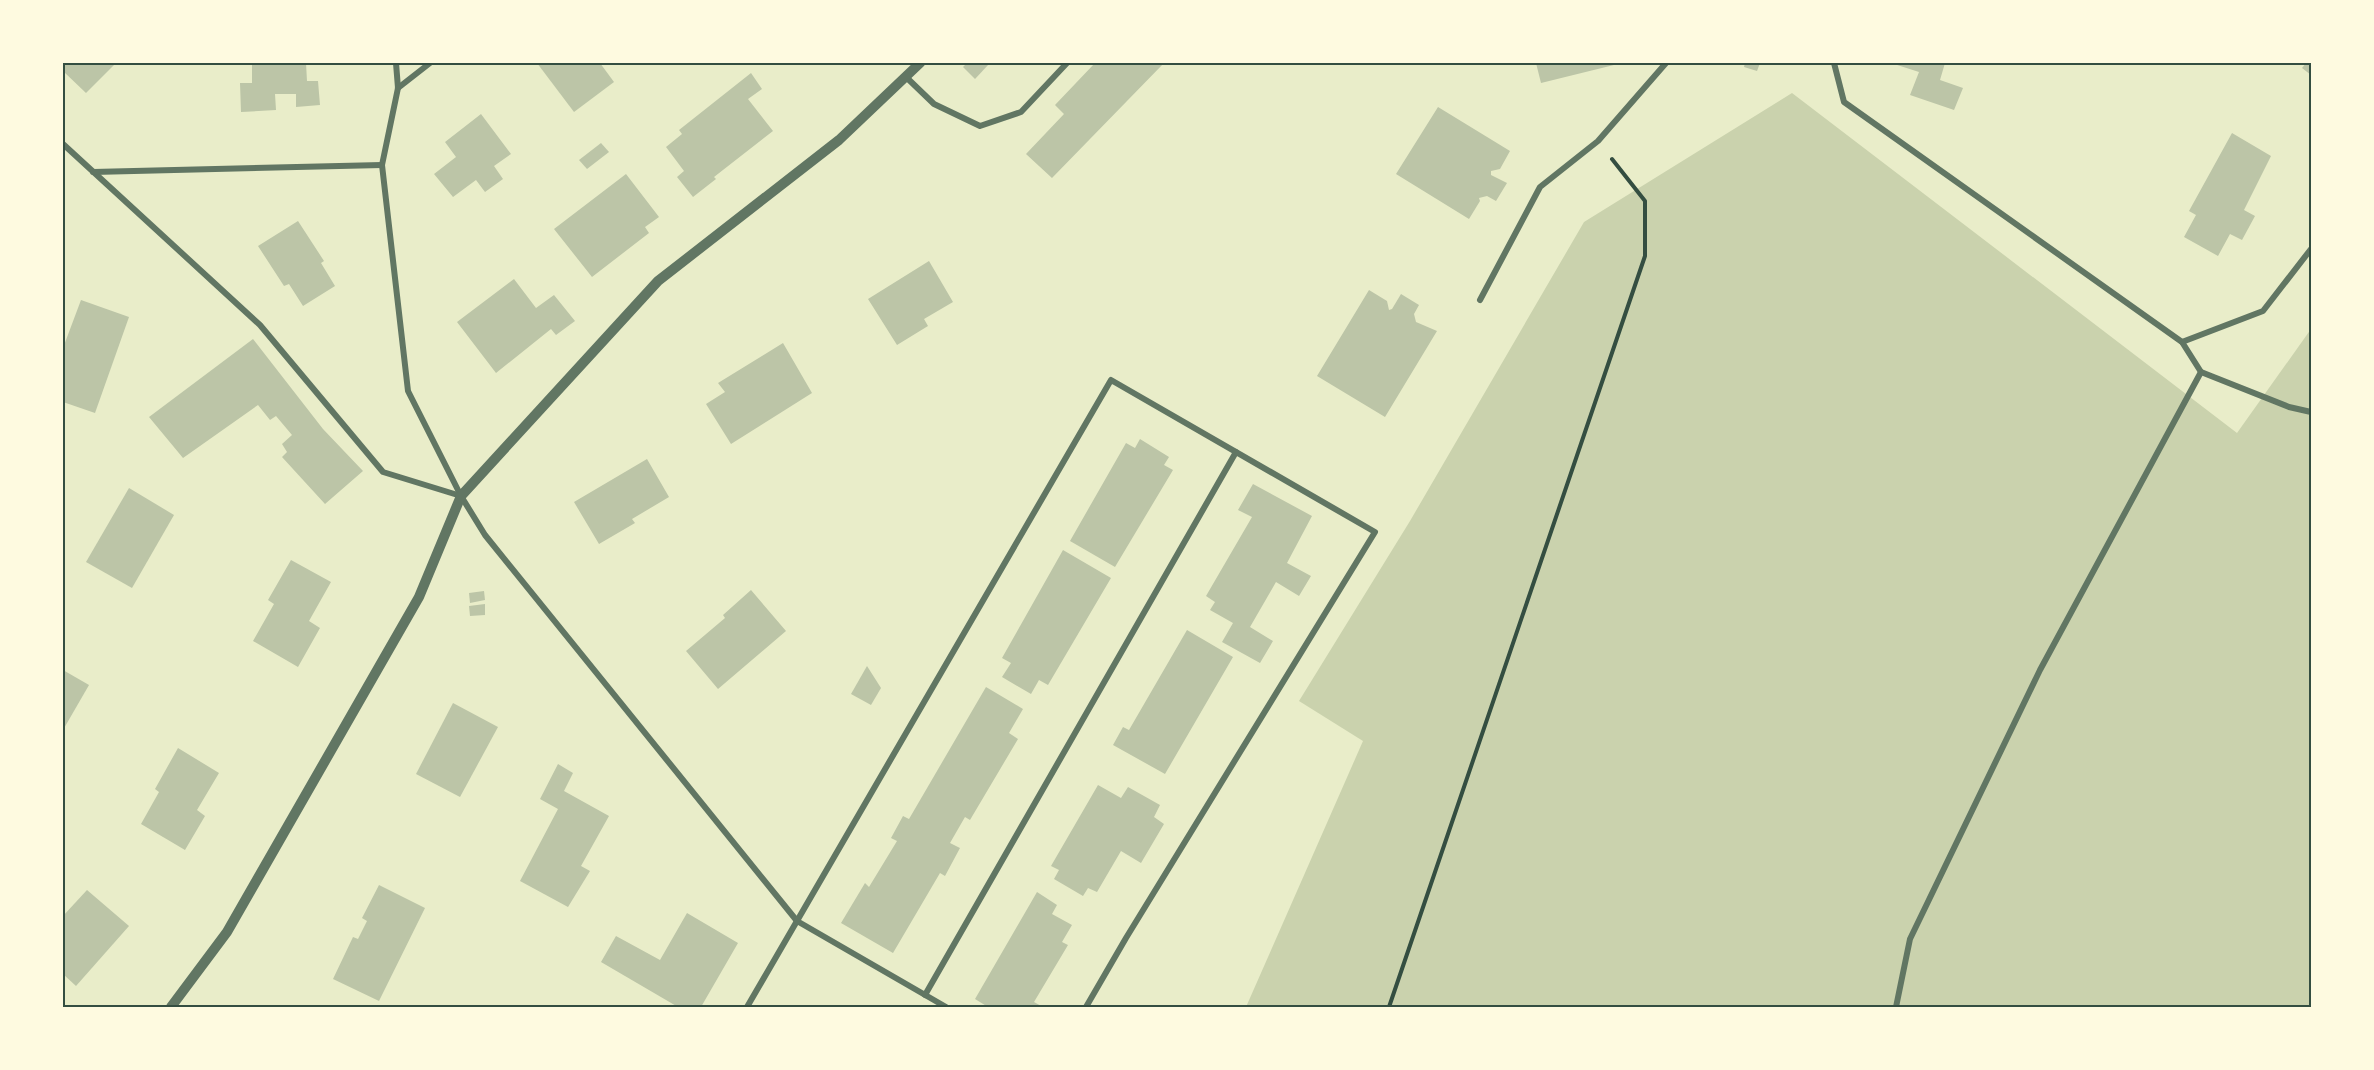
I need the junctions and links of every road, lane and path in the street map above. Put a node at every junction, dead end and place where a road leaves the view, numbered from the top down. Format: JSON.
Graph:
{"nodes":[{"id":1,"x":396,"y":63,"type":"edge"},
{"id":2,"x":430,"y":63,"type":"edge"},
{"id":3,"x":920,"y":63,"type":"edge"},
{"id":4,"x":1067,"y":63,"type":"edge"},
{"id":5,"x":1666,"y":63,"type":"edge"},
{"id":6,"x":1834,"y":63,"type":"edge"},
{"id":7,"x":906,"y":77,"type":"junction"},
{"id":8,"x":398,"y":88,"type":"junction"},
{"id":9,"x":1598,"y":141,"type":"junction"},
{"id":10,"x":63,"y":144,"type":"edge"},
{"id":11,"x":382,"y":165,"type":"junction"},
{"id":12,"x":93,"y":172,"type":"junction"},
{"id":13,"x":2311,"y":249,"type":"edge"},
{"id":14,"x":1480,"y":300,"type":"dead end"},
{"id":15,"x":2182,"y":342,"type":"junction"},
{"id":16,"x":2201,"y":372,"type":"junction"},
{"id":17,"x":2311,"y":412,"type":"edge"},
{"id":18,"x":1236,"y":452,"type":"junction"},
{"id":19,"x":460,"y":496,"type":"junction"},
{"id":20,"x":797,"y":921,"type":"junction"},
{"id":21,"x":925,"y":995,"type":"junction"},
{"id":22,"x":171,"y":1007,"type":"edge"},
{"id":23,"x":747,"y":1007,"type":"edge"},
{"id":24,"x":946,"y":1007,"type":"edge"},
{"id":25,"x":1086,"y":1007,"type":"edge"},
{"id":26,"x":1389,"y":1007,"type":"edge"},
{"id":27,"x":1896,"y":1007,"type":"edge"}],
"edges":[{"from":1,"to":8,"type":"street"},
{"from":2,"to":8,"type":"street"},
{"from":3,"to":7,"type":"street"},
{"from":4,"to":7,"type":"street"},
{"from":5,"to":9,"type":"street"},
{"from":6,"to":15,"type":"street"},
{"from":7,"to":19,"type":"street"},
{"from":8,"to":11,"type":"street"},
{"from":9,"to":14,"type":"street"},
{"from":9,"to":26,"type":"path"},
{"from":10,"to":12,"type":"street"},
{"from":11,"to":12,"type":"street"},
{"from":11,"to":19,"type":"street"},
{"from":12,"to":19,"type":"street"},
{"from":13,"to":15,"type":"street"},
{"from":15,"to":16,"type":"street"},
{"from":16,"to":17,"type":"street"},
{"from":16,"to":27,"type":"street"},
{"from":18,"to":20,"type":"street"},
{"from":18,"to":21,"type":"street"},
{"from":18,"to":25,"type":"street"},
{"from":19,"to":20,"type":"street"},
{"from":19,"to":22,"type":"street"},
{"from":20,"to":21,"type":"street"},
{"from":20,"to":23,"type":"street"},
{"from":21,"to":24,"type":"street"}]}
